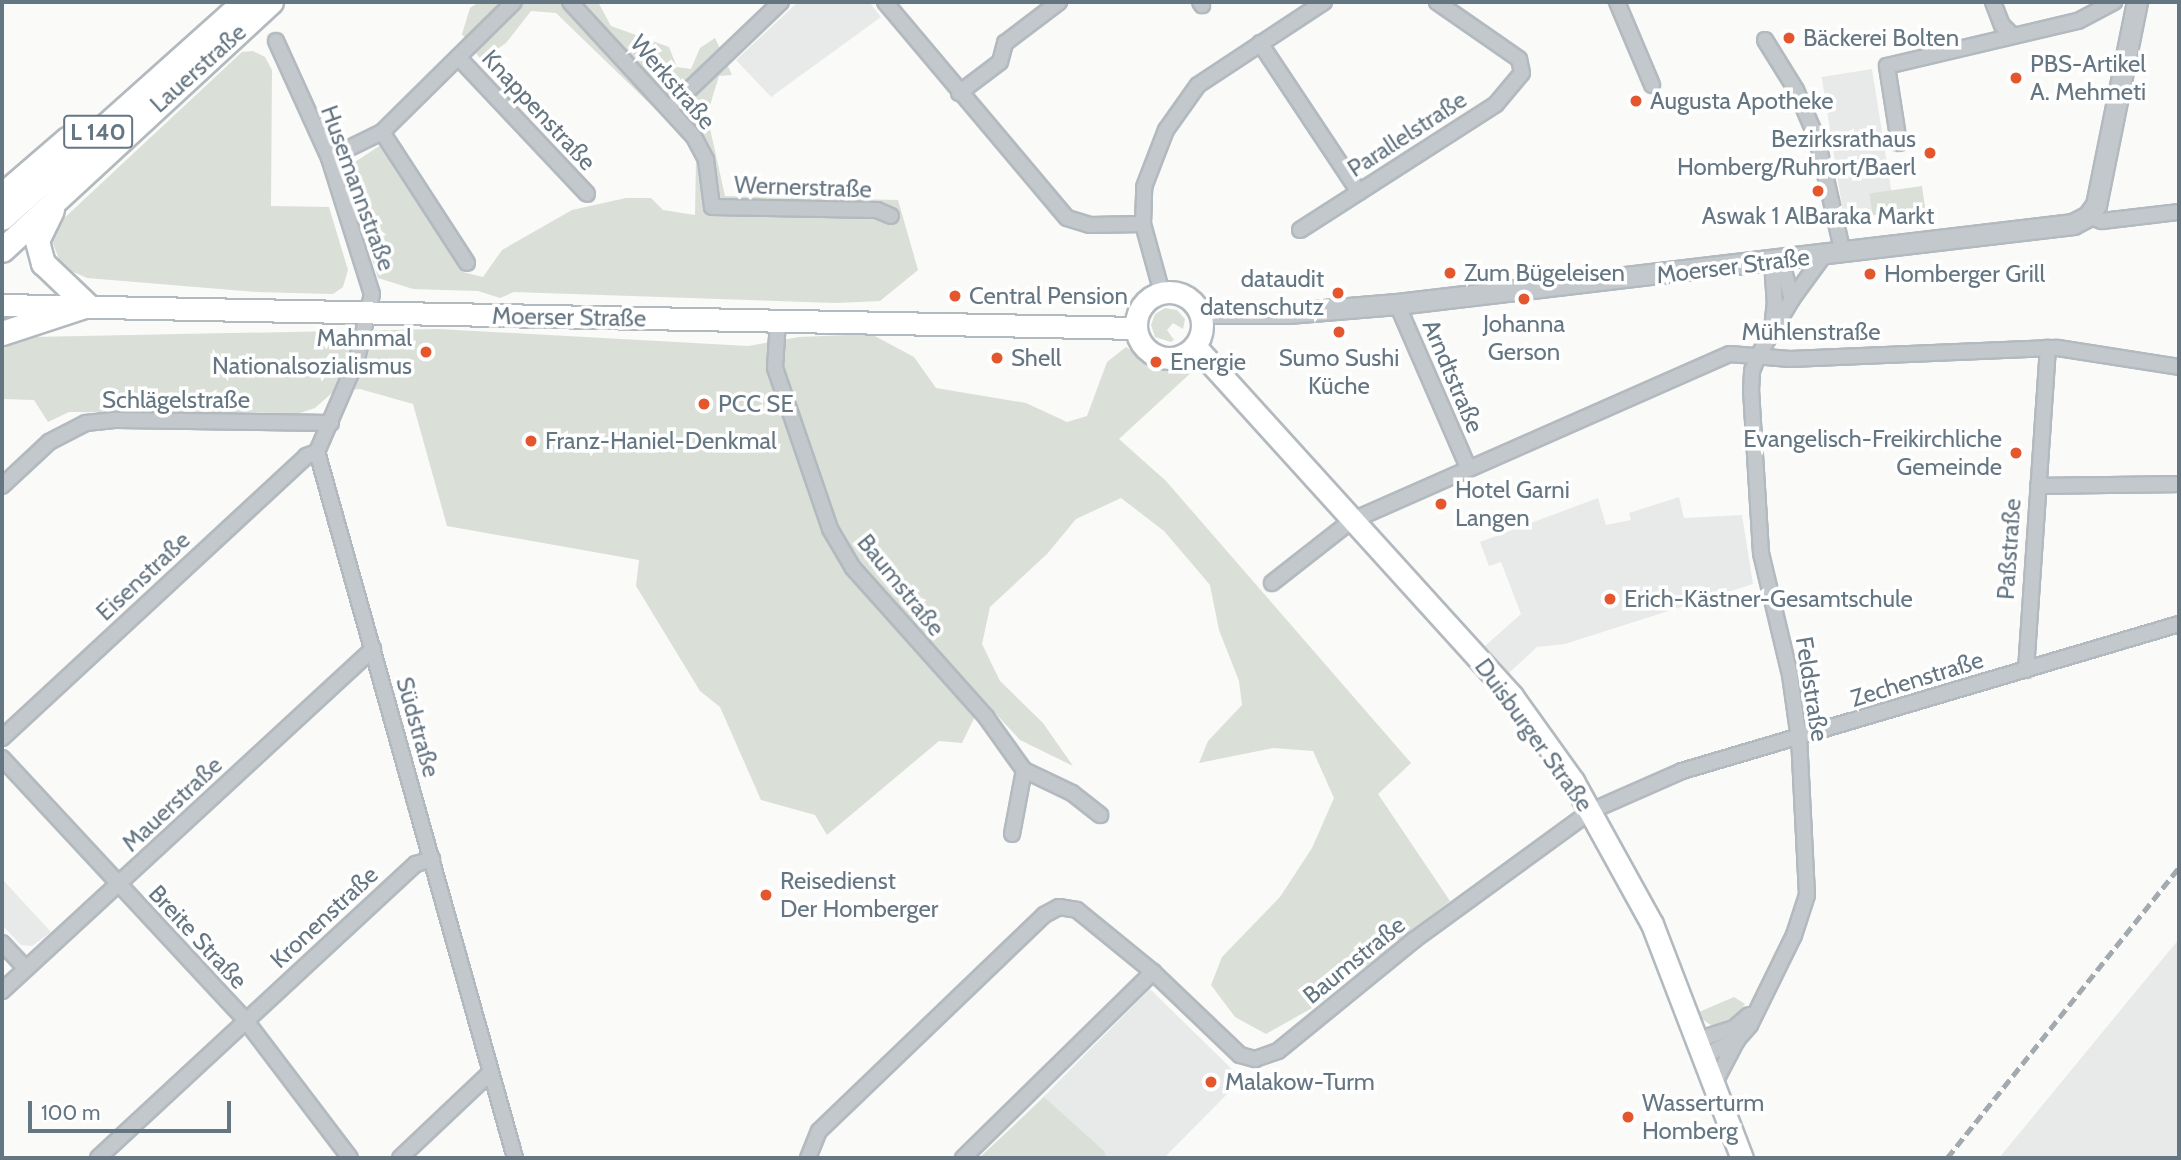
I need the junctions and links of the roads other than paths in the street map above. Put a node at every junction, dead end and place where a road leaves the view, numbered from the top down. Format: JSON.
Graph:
{"nodes":[{"id":1,"x":514,"y":2,"type":"edge"},
{"id":2,"x":570,"y":2,"type":"edge"},
{"id":3,"x":782,"y":2,"type":"edge"},
{"id":4,"x":885,"y":2,"type":"edge"},
{"id":5,"x":1059,"y":2,"type":"edge"},
{"id":6,"x":1324,"y":2,"type":"edge"},
{"id":7,"x":1437,"y":2,"type":"edge"},
{"id":8,"x":1617,"y":2,"type":"edge"},
{"id":9,"x":1993,"y":2,"type":"edge"},
{"id":10,"x":2114,"y":2,"type":"edge"},
{"id":11,"x":2137,"y":2,"type":"edge"},
{"id":12,"x":258,"y":4,"type":"edge"},
{"id":13,"x":2012,"y":35,"type":"junction"},
{"id":14,"x":1765,"y":40,"type":"dead end"},
{"id":15,"x":276,"y":41,"type":"dead end"},
{"id":16,"x":1260,"y":43,"type":"junction"},
{"id":17,"x":195,"y":46,"type":"junction"},
{"id":18,"x":458,"y":57,"type":"junction"},
{"id":19,"x":1651,"y":85,"type":"dead end"},
{"id":20,"x":959,"y":93,"type":"junction"},
{"id":21,"x":671,"y":107,"type":"junction"},
{"id":22,"x":382,"y":132,"type":"junction"},
{"id":23,"x":1899,"y":143,"type":"dead end"},
{"id":24,"x":329,"y":159,"type":"junction"},
{"id":25,"x":69,"y":185,"type":"junction"},
{"id":26,"x":1359,"y":192,"type":"junction"},
{"id":27,"x":587,"y":194,"type":"dead end"},
{"id":28,"x":2,"y":195,"type":"edge"},
{"id":29,"x":712,"y":207,"type":"joint"},
{"id":30,"x":2179,"y":212,"type":"edge"},
{"id":31,"x":891,"y":216,"type":"dead end"},
{"id":32,"x":2088,"y":216,"type":"junction"},
{"id":33,"x":2,"y":218,"type":"edge"},
{"id":34,"x":1143,"y":224,"type":"junction"},
{"id":35,"x":1300,"y":230,"type":"dead end"},
{"id":36,"x":2,"y":250,"type":"edge"},
{"id":37,"x":1833,"y":254,"type":"junction"},
{"id":38,"x":1777,"y":261,"type":"junction"},
{"id":39,"x":467,"y":263,"type":"dead end"},
{"id":40,"x":1162,"y":293,"type":"junction"},
{"id":41,"x":1792,"y":299,"type":"junction"},
{"id":42,"x":1397,"y":304,"type":"junction"},
{"id":43,"x":2,"y":305,"type":"edge"},
{"id":44,"x":88,"y":305,"type":"junction"},
{"id":45,"x":370,"y":313,"type":"junction"},
{"id":46,"x":1200,"y":313,"type":"junction"},
{"id":47,"x":778,"y":321,"type":"junction"},
{"id":48,"x":1136,"y":328,"type":"junction"},
{"id":49,"x":1772,"y":329,"type":"junction"},
{"id":50,"x":2,"y":333,"type":"edge"},
{"id":51,"x":1195,"y":346,"type":"junction"},
{"id":52,"x":2048,"y":348,"type":"junction"},
{"id":53,"x":1759,"y":354,"type":"junction"},
{"id":54,"x":2179,"y":367,"type":"edge"},
{"id":55,"x":331,"y":423,"type":"junction"},
{"id":56,"x":317,"y":452,"type":"junction"},
{"id":57,"x":1468,"y":467,"type":"junction"},
{"id":58,"x":2179,"y":484,"type":"edge"},
{"id":59,"x":2,"y":486,"type":"edge"},
{"id":60,"x":2038,"y":486,"type":"junction"},
{"id":61,"x":1350,"y":521,"type":"junction"},
{"id":62,"x":1272,"y":583,"type":"dead end"},
{"id":63,"x":2179,"y":624,"type":"edge"},
{"id":64,"x":373,"y":649,"type":"junction"},
{"id":65,"x":2026,"y":670,"type":"junction"},
{"id":66,"x":2,"y":738,"type":"edge"},
{"id":67,"x":1799,"y":739,"type":"junction"},
{"id":68,"x":2,"y":758,"type":"edge"},
{"id":69,"x":1024,"y":770,"type":"junction"},
{"id":70,"x":1591,"y":811,"type":"junction"},
{"id":71,"x":1100,"y":815,"type":"dead end"},
{"id":72,"x":1012,"y":834,"type":"dead end"},
{"id":73,"x":432,"y":859,"type":"junction"},
{"id":74,"x":118,"y":885,"type":"junction"},
{"id":75,"x":2,"y":943,"type":"edge"},
{"id":76,"x":26,"y":969,"type":"junction"},
{"id":77,"x":1153,"y":972,"type":"junction"},
{"id":78,"x":2,"y":991,"type":"edge"},
{"id":79,"x":1756,"y":1009,"type":"junction"},
{"id":80,"x":246,"y":1021,"type":"junction"},
{"id":81,"x":1737,"y":1040,"type":"junction"},
{"id":82,"x":1700,"y":1048,"type":"junction"},
{"id":83,"x":491,"y":1072,"type":"junction"},
{"id":84,"x":1714,"y":1084,"type":"junction"},
{"id":85,"x":98,"y":1158,"type":"edge"},
{"id":86,"x":350,"y":1158,"type":"edge"},
{"id":87,"x":400,"y":1158,"type":"edge"},
{"id":88,"x":515,"y":1158,"type":"edge"},
{"id":89,"x":808,"y":1158,"type":"edge"},
{"id":90,"x":963,"y":1158,"type":"edge"},
{"id":91,"x":1742,"y":1158,"type":"edge"}],
"edges":[{"from":1,"to":18,"type":"street","name":"Knappenstraße"},
{"from":2,"to":21,"type":"street","name":"Werkstraße"},
{"from":3,"to":21,"type":"street"},
{"from":4,"to":20,"type":"street"},
{"from":5,"to":20,"type":"street"},
{"from":6,"to":16,"type":"street"},
{"from":7,"to":26,"type":"street","name":"Parallelstraße"},
{"from":8,"to":19,"type":"street"},
{"from":9,"to":13,"type":"street"},
{"from":10,"to":13,"type":"street"},
{"from":11,"to":32,"type":"street"},
{"from":12,"to":17,"type":"main road","name":"Lauerstraße","number":"L 140"},
{"from":12,"to":25,"type":"main road","name":"Lauerstraße","number":"L 140"},
{"from":13,"to":23,"type":"street"},
{"from":14,"to":37,"type":"street"},
{"from":15,"to":24,"type":"street","name":"Husemannstraße"},
{"from":16,"to":26,"type":"street"},
{"from":16,"to":34,"type":"street"},
{"from":17,"to":28,"type":"main road"},
{"from":17,"to":33,"type":"main road","name":"Lauerstraße","number":"L 140"},
{"from":18,"to":22,"type":"street","name":"Knappenstraße"},
{"from":18,"to":27,"type":"street","name":"Knappenstraße"},
{"from":20,"to":34,"type":"street"},
{"from":21,"to":29,"type":"street","name":"Werkstraße"},
{"from":22,"to":24,"type":"street","name":"Knappenstraße"},
{"from":22,"to":39,"type":"street"},
{"from":24,"to":45,"type":"street","name":"Husemannstraße"},
{"from":25,"to":36,"type":"main road","name":"Lauerstraße","number":"L 140"},
{"from":25,"to":44,"type":"main road"},
{"from":26,"to":35,"type":"street","name":"Parallelstraße"},
{"from":29,"to":31,"type":"street","name":"Wernerstraße"},
{"from":30,"to":32,"type":"street","name":"Moerser Straße"},
{"from":32,"to":37,"type":"street","name":"Moerser Straße"},
{"from":34,"to":40,"type":"street"},
{"from":37,"to":38,"type":"street","name":"Moerser Straße"},
{"from":37,"to":41,"type":"street","name":"Feldstraße"},
{"from":38,"to":41,"type":"street"},
{"from":38,"to":42,"type":"street","name":"Moerser Straße"},
{"from":38,"to":49,"type":"street","name":"Feldstraße"},
{"from":40,"to":46,"type":"main road"},
{"from":40,"to":48,"type":"main road"},
{"from":41,"to":49,"type":"street","name":"Feldstraße"},
{"from":42,"to":46,"type":"street","name":"Moerser Straße"},
{"from":42,"to":57,"type":"street","name":"Arndtstraße"},
{"from":43,"to":44,"type":"main road","name":"Moerser Straße"},
{"from":44,"to":45,"type":"main road","name":"Moerser Straße"},
{"from":44,"to":50,"type":"main road"},
{"from":45,"to":47,"type":"main road","name":"Moerser Straße"},
{"from":45,"to":55,"type":"street"},
{"from":46,"to":51,"type":"main road"},
{"from":47,"to":48,"type":"main road","name":"Moerser Straße"},
{"from":47,"to":69,"type":"street","name":"Baumstraße"},
{"from":48,"to":51,"type":"main road"},
{"from":49,"to":53,"type":"street","name":"Feldstraße"},
{"from":51,"to":61,"type":"main road","name":"Duisburger Straße"},
{"from":52,"to":53,"type":"street","name":"Mühlenstraße"},
{"from":52,"to":54,"type":"street","name":"Mühlenstraße"},
{"from":52,"to":60,"type":"street","name":"Paßstraße"},
{"from":53,"to":57,"type":"street","name":"Mühlenstraße"},
{"from":53,"to":67,"type":"street","name":"Feldstraße"},
{"from":55,"to":56,"type":"street"},
{"from":55,"to":59,"type":"street","name":"Schlägelstraße"},
{"from":56,"to":64,"type":"street","name":"Südstraße"},
{"from":56,"to":66,"type":"street","name":"Eisenstraße"},
{"from":57,"to":61,"type":"street","name":"Mühlenstraße"},
{"from":58,"to":60,"type":"street"},
{"from":60,"to":65,"type":"street","name":"Paßstraße"},
{"from":61,"to":62,"type":"street","name":"Mühlenstraße"},
{"from":61,"to":70,"type":"main road","name":"Duisburger Straße"},
{"from":63,"to":65,"type":"street","name":"Zechenstraße"},
{"from":64,"to":73,"type":"street","name":"Südstraße"},
{"from":64,"to":74,"type":"street","name":"Mauerstraße"},
{"from":65,"to":67,"type":"street","name":"Zechenstraße"},
{"from":67,"to":70,"type":"street","name":"Zechenstraße"},
{"from":67,"to":79,"type":"street","name":"Feldstraße"},
{"from":68,"to":74,"type":"street","name":"Breite Straße"},
{"from":69,"to":71,"type":"street","name":"Baumstraße"},
{"from":69,"to":72,"type":"street"},
{"from":70,"to":77,"type":"street","name":"Baumstraße"},
{"from":70,"to":82,"type":"main road","name":"Duisburger Straße"},
{"from":73,"to":80,"type":"street","name":"Kronenstraße"},
{"from":73,"to":83,"type":"street","name":"Südstraße"},
{"from":74,"to":76,"type":"street","name":"Mauerstraße"},
{"from":74,"to":80,"type":"street","name":"Breite Straße"},
{"from":75,"to":76,"type":"street"},
{"from":76,"to":78,"type":"street","name":"Mauerstraße"},
{"from":77,"to":89,"type":"street","name":"Baumstraße"},
{"from":77,"to":90,"type":"street"},
{"from":79,"to":81,"type":"street","name":"Feldstraße"},
{"from":79,"to":82,"type":"street","name":"Feldstraße"},
{"from":80,"to":85,"type":"street","name":"Kronenstraße"},
{"from":80,"to":86,"type":"street","name":"Breite Straße"},
{"from":81,"to":82,"type":"street"},
{"from":81,"to":84,"type":"street","name":"Feldstraße"},
{"from":82,"to":84,"type":"main road","name":"Duisburger Straße"},
{"from":83,"to":87,"type":"street"},
{"from":83,"to":88,"type":"street","name":"Südstraße"},
{"from":84,"to":91,"type":"main road","name":"Duisburger Straße"}]}
